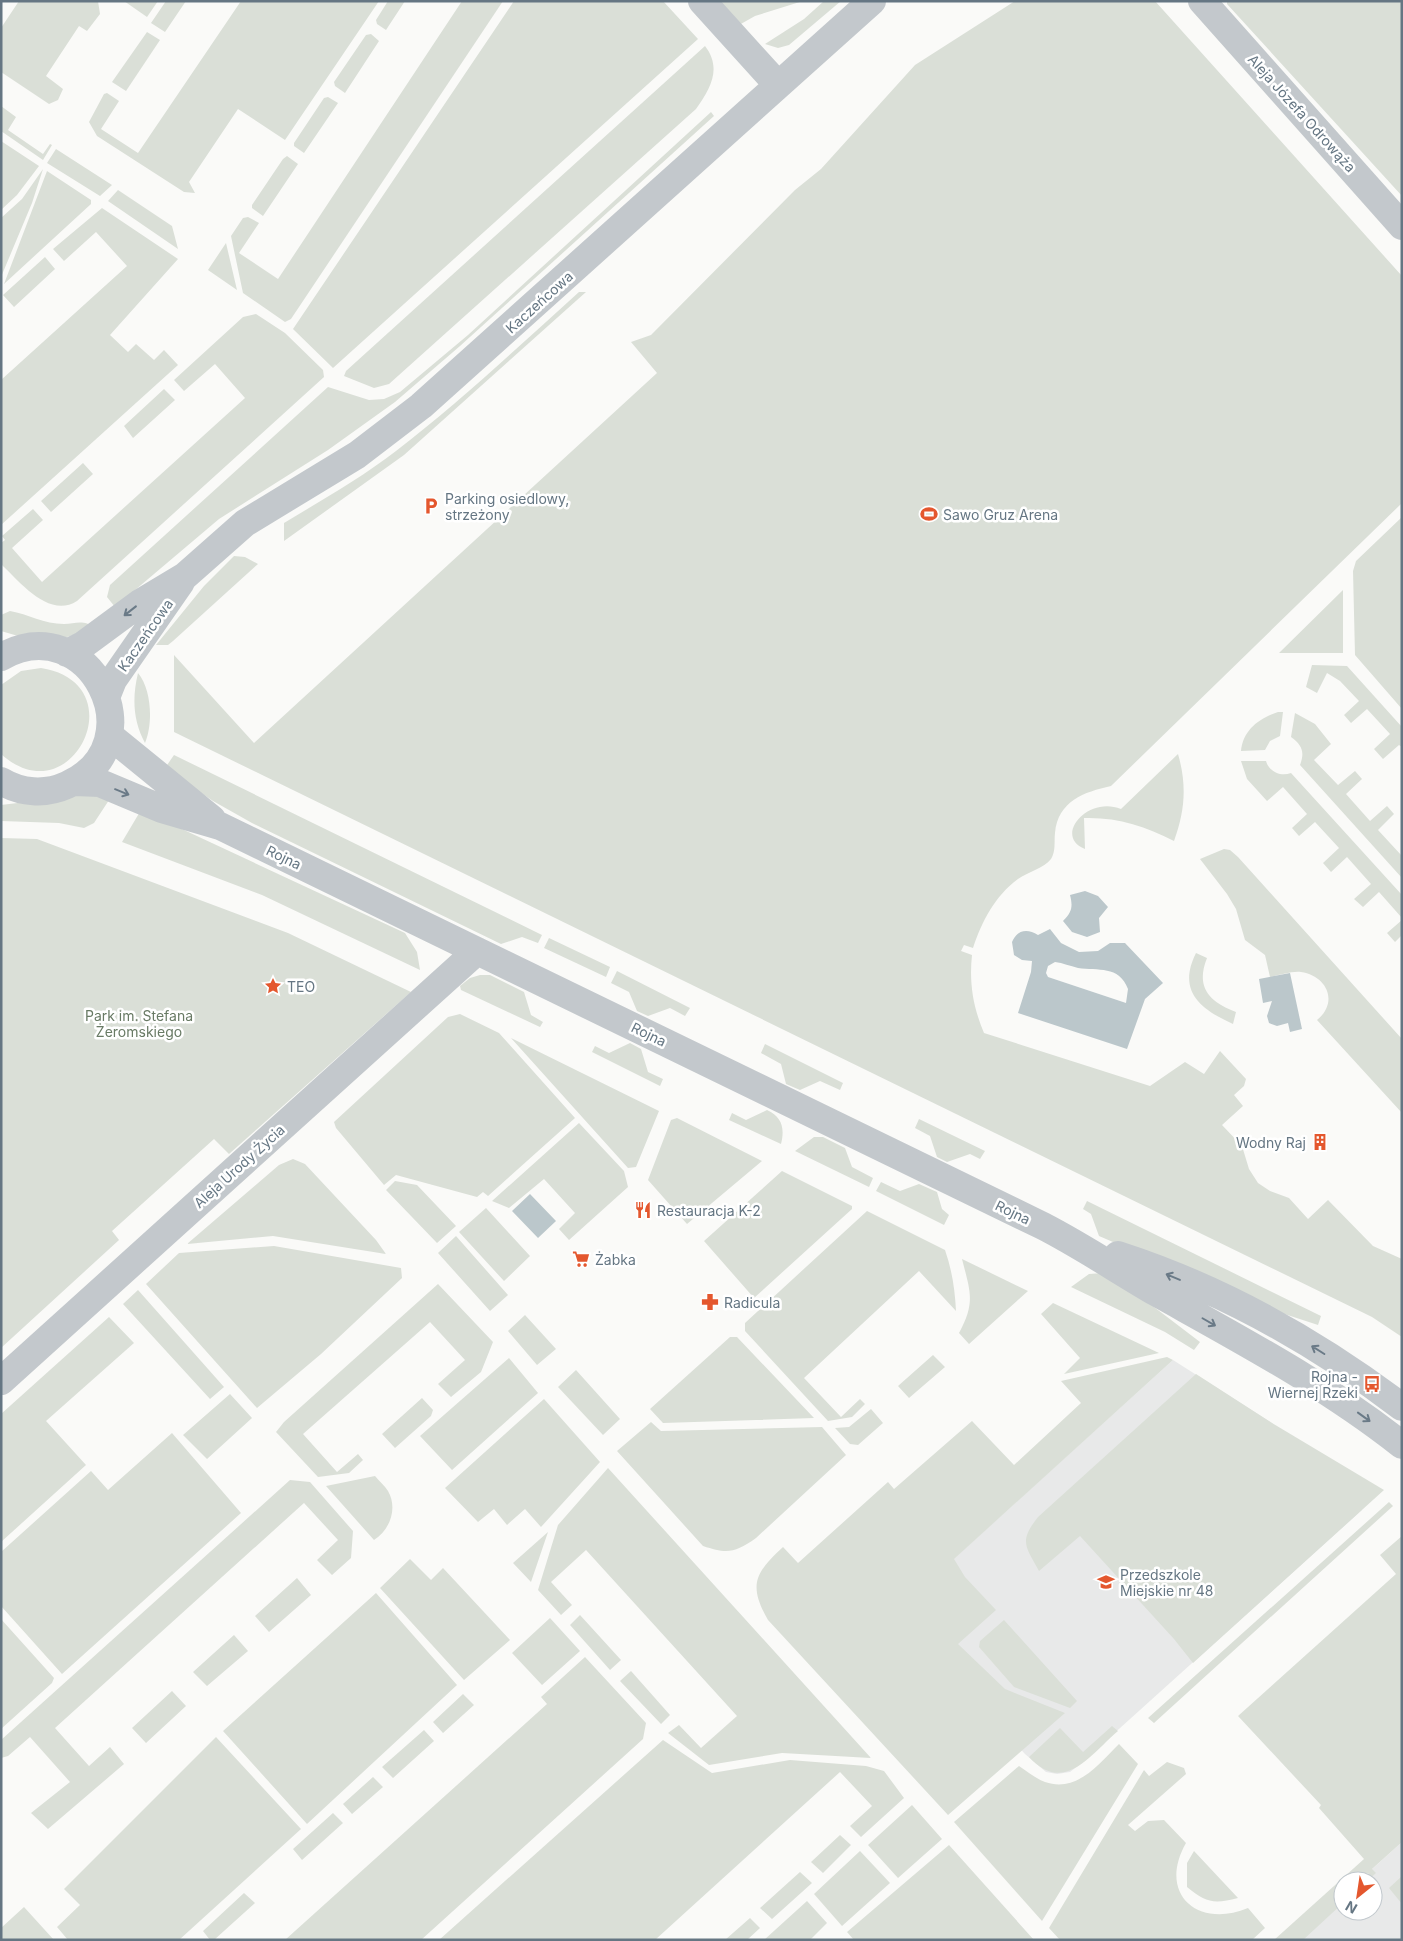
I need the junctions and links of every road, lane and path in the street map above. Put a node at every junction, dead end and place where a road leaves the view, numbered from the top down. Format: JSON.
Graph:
{"nodes":[{"id":1,"x":702,"y":1,"type":"edge"},
{"id":2,"x":872,"y":1,"type":"edge"},
{"id":3,"x":1202,"y":1,"type":"edge"},
{"id":4,"x":778,"y":85,"type":"junction"},
{"id":5,"x":1402,"y":226,"type":"edge"},
{"id":6,"x":186,"y":576,"type":"junction"},
{"id":7,"x":6,"y":650,"type":"edge"},
{"id":8,"x":67,"y":653,"type":"junction"},
{"id":9,"x":107,"y":695,"type":"junction"},
{"id":10,"x":109,"y":734,"type":"junction"},
{"id":11,"x":75,"y":782,"type":"junction"},
{"id":12,"x":5,"y":787,"type":"edge"},
{"id":13,"x":220,"y":826,"type":"junction"},
{"id":14,"x":477,"y":951,"type":"junction"},
{"id":15,"x":1077,"y":1244,"type":"junction"},
{"id":16,"x":1,"y":1381,"type":"edge"},
{"id":17,"x":1402,"y":1406,"type":"edge"},
{"id":18,"x":1402,"y":1445,"type":"edge"}],
"edges":[{"from":1,"to":4,"type":"street"},
{"from":2,"to":4,"type":"street","name":"Kaczeńcowa"},
{"from":3,"to":5,"type":"street","name":"Aleja Józefa Odrowąża"},
{"from":4,"to":6,"type":"street","name":"Kaczeńcowa"},
{"from":6,"to":8,"type":"street","name":"Kaczeńcowa","one_way":true},
{"from":6,"to":9,"type":"street","name":"Kaczeńcowa"},
{"from":7,"to":8,"type":"street"},
{"from":8,"to":9,"type":"street"},
{"from":9,"to":10,"type":"street"},
{"from":10,"to":11,"type":"street"},
{"from":10,"to":13,"type":"street","name":"Rojna"},
{"from":11,"to":12,"type":"street"},
{"from":11,"to":13,"type":"street","name":"Rojna","one_way":true},
{"from":13,"to":14,"type":"street","name":"Rojna"},
{"from":14,"to":15,"type":"street","name":"Rojna"},
{"from":14,"to":16,"type":"street","name":"Aleja Urody Życia"},
{"from":17,"to":15,"type":"street","name":"Rojna","one_way":true},
{"from":15,"to":18,"type":"street","name":"Rojna","one_way":true}]}
